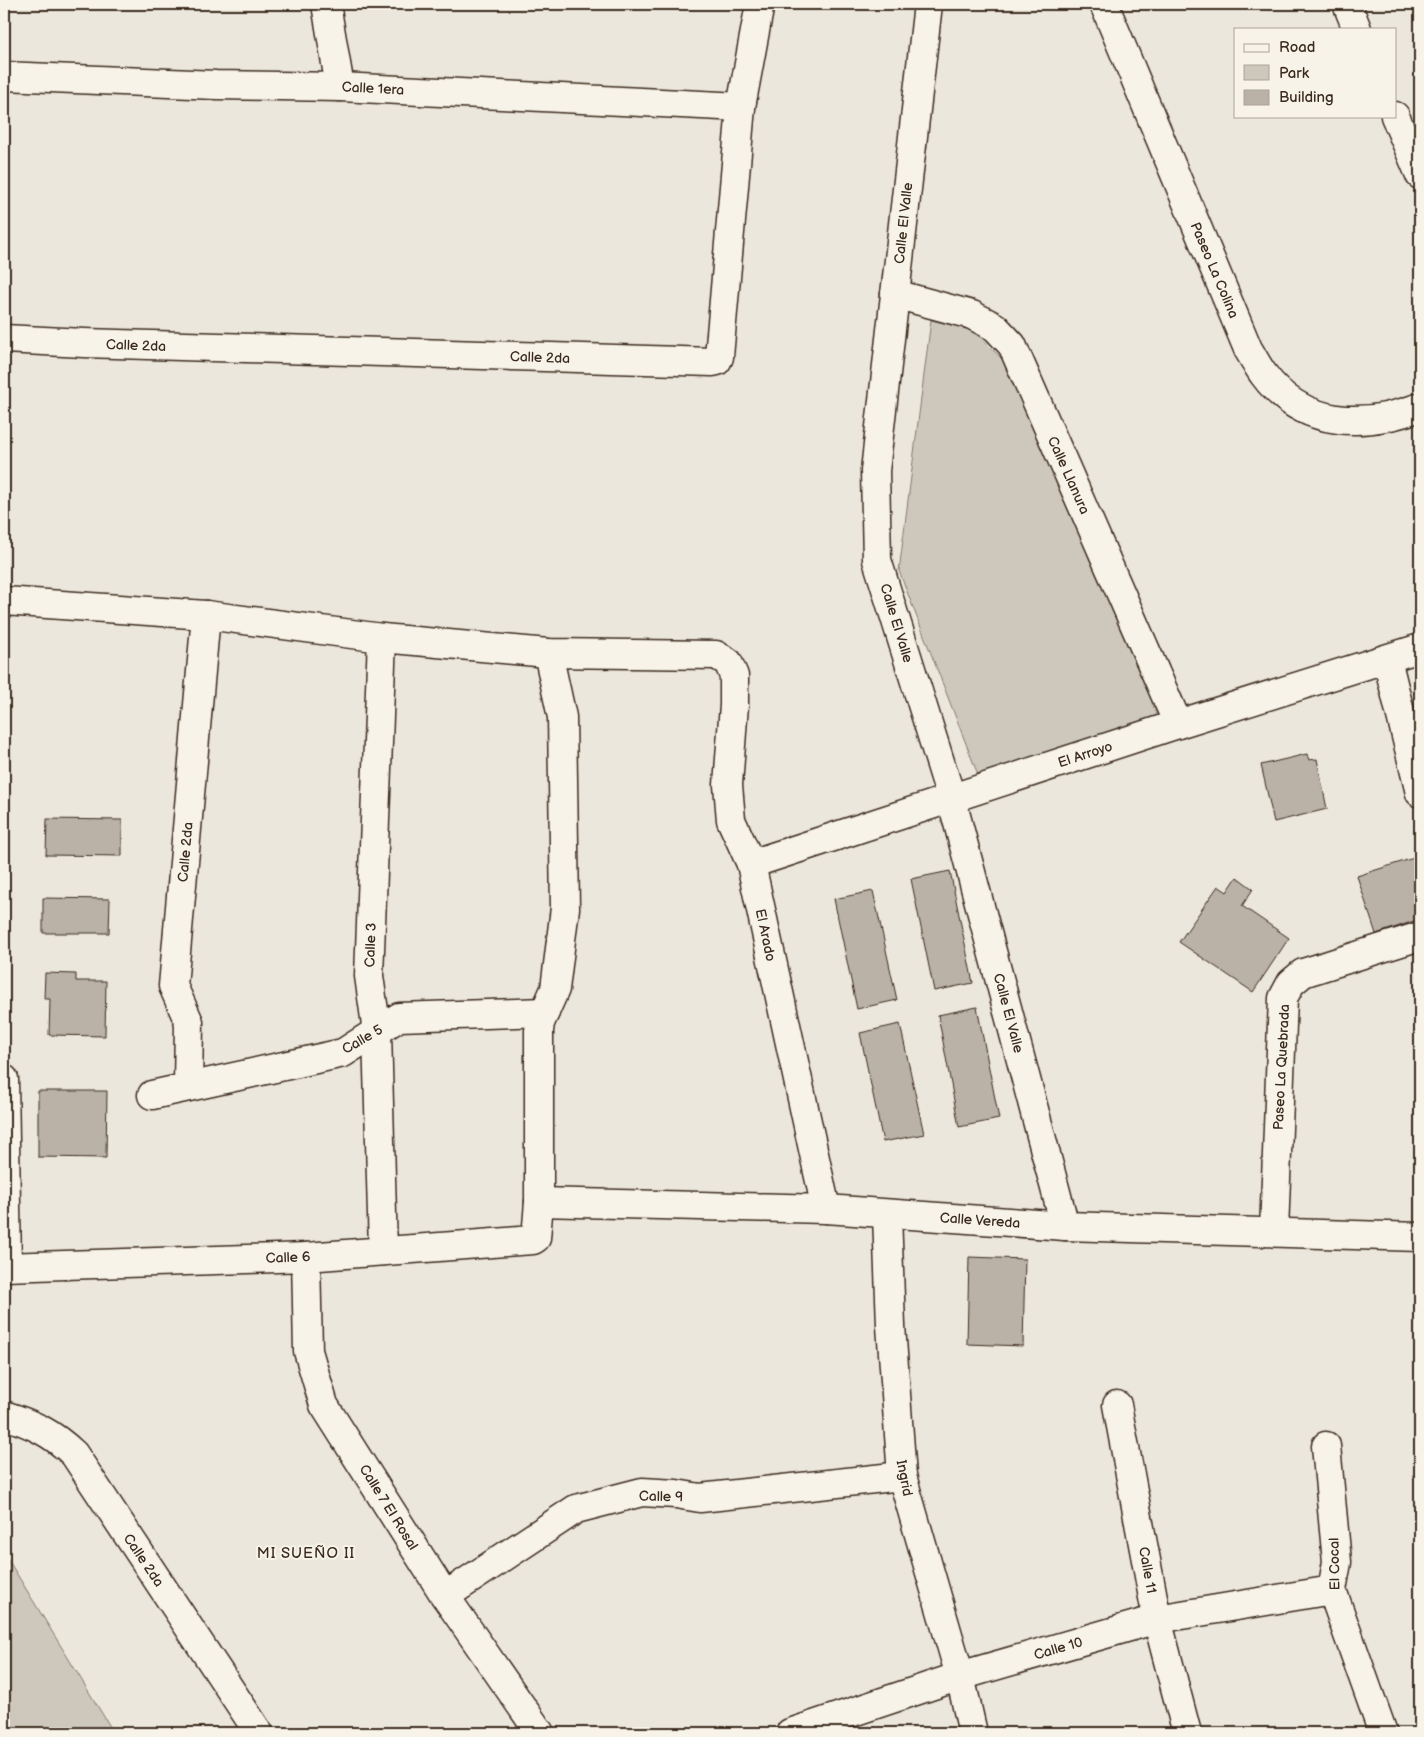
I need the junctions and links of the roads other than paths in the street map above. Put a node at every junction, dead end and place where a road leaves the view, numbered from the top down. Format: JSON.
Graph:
{"nodes":[{"id":1,"x":326,"y":4,"type":"edge"},
{"id":2,"x":760,"y":4,"type":"edge"},
{"id":3,"x":928,"y":4,"type":"edge"},
{"id":4,"x":1104,"y":4,"type":"edge"},
{"id":5,"x":1346,"y":4,"type":"edge"},
{"id":6,"x":1357,"y":28,"type":"edge"},
{"id":7,"x":4,"y":76,"type":"edge"},
{"id":8,"x":340,"y":86,"type":"junction"},
{"id":9,"x":741,"y":106,"type":"junction"},
{"id":10,"x":1396,"y":118,"type":"edge"},
{"id":11,"x":1420,"y":175,"type":"edge"},
{"id":12,"x":895,"y":294,"type":"junction"},
{"id":13,"x":4,"y":339,"type":"edge"},
{"id":14,"x":1420,"y":407,"type":"edge"},
{"id":15,"x":4,"y":601,"type":"edge"},
{"id":16,"x":206,"y":615,"type":"junction"},
{"id":17,"x":382,"y":638,"type":"junction"},
{"id":18,"x":1420,"y":648,"type":"edge"},
{"id":19,"x":548,"y":653,"type":"junction"},
{"id":20,"x":1387,"y":659,"type":"junction"},
{"id":21,"x":1178,"y":724,"type":"junction"},
{"id":22,"x":1420,"y":793,"type":"edge"},
{"id":23,"x":951,"y":797,"type":"junction"},
{"id":24,"x":751,"y":864,"type":"junction"},
{"id":25,"x":1420,"y":936,"type":"edge"},
{"id":26,"x":545,"y":1012,"type":"junction"},
{"id":27,"x":377,"y":1032,"type":"junction"},
{"id":28,"x":4,"y":1079,"type":"edge"},
{"id":29,"x":188,"y":1087,"type":"junction"},
{"id":30,"x":152,"y":1095,"type":"dead end"},
{"id":31,"x":539,"y":1202,"type":"junction"},
{"id":32,"x":826,"y":1208,"type":"junction"},
{"id":33,"x":887,"y":1214,"type":"junction"},
{"id":34,"x":1066,"y":1226,"type":"junction"},
{"id":35,"x":1274,"y":1231,"type":"junction"},
{"id":36,"x":1420,"y":1237,"type":"edge"},
{"id":37,"x":383,"y":1251,"type":"junction"},
{"id":38,"x":306,"y":1257,"type":"junction"},
{"id":39,"x":5,"y":1267,"type":"edge"},
{"id":40,"x":1117,"y":1406,"type":"dead end"},
{"id":41,"x":4,"y":1415,"type":"edge"},
{"id":42,"x":1326,"y":1446,"type":"dead end"},
{"id":43,"x":902,"y":1476,"type":"junction"},
{"id":44,"x":1332,"y":1590,"type":"junction"},
{"id":45,"x":445,"y":1596,"type":"junction"},
{"id":46,"x":1157,"y":1619,"type":"junction"},
{"id":47,"x":960,"y":1676,"type":"junction"},
{"id":48,"x":259,"y":1733,"type":"edge"},
{"id":49,"x":540,"y":1733,"type":"edge"},
{"id":50,"x":790,"y":1733,"type":"edge"},
{"id":51,"x":973,"y":1733,"type":"edge"},
{"id":52,"x":1187,"y":1733,"type":"edge"},
{"id":53,"x":1383,"y":1733,"type":"edge"}],
"edges":[{"from":1,"to":8,"type":"street"},
{"from":2,"to":9,"type":"street","name":"Calle 2da"},
{"from":3,"to":12,"type":"street","name":"Calle El Valle"},
{"from":4,"to":14,"type":"street","name":"Paseo La Colina"},
{"from":5,"to":6,"type":"street"},
{"from":7,"to":8,"type":"street","name":"Calle 1era"},
{"from":8,"to":9,"type":"street","name":"Calle 1era"},
{"from":9,"to":13,"type":"street","name":"Calle 2da"},
{"from":10,"to":11,"type":"street"},
{"from":12,"to":21,"type":"street","name":"Calle Llanura"},
{"from":12,"to":23,"type":"street","name":"Calle El Valle"},
{"from":15,"to":16,"type":"street"},
{"from":16,"to":17,"type":"street"},
{"from":16,"to":29,"type":"street","name":"Calle 2da"},
{"from":17,"to":19,"type":"street"},
{"from":17,"to":27,"type":"street","name":"Calle 3"},
{"from":18,"to":20,"type":"street","name":"El Arroyo"},
{"from":19,"to":24,"type":"street","name":"El Arado"},
{"from":19,"to":26,"type":"street"},
{"from":20,"to":21,"type":"street","name":"El Arroyo"},
{"from":20,"to":22,"type":"street"},
{"from":21,"to":23,"type":"street","name":"El Arroyo"},
{"from":23,"to":24,"type":"street","name":"El Arroyo"},
{"from":23,"to":34,"type":"street","name":"Calle El Valle"},
{"from":24,"to":32,"type":"street","name":"El Arado"},
{"from":25,"to":35,"type":"street","name":"Paseo La Quebrada"},
{"from":26,"to":27,"type":"street","name":"Calle 5"},
{"from":26,"to":31,"type":"street"},
{"from":27,"to":29,"type":"street","name":"Calle 5"},
{"from":27,"to":37,"type":"street","name":"Calle 3"},
{"from":28,"to":39,"type":"street"},
{"from":29,"to":30,"type":"street","name":"Calle 5"},
{"from":31,"to":32,"type":"street","name":"Calle Vereda"},
{"from":31,"to":37,"type":"street","name":"Calle 6"},
{"from":32,"to":33,"type":"street","name":"Calle Vereda"},
{"from":33,"to":34,"type":"street","name":"Calle Vereda"},
{"from":33,"to":43,"type":"street","name":"Ingrid"},
{"from":34,"to":35,"type":"street","name":"Calle Vereda"},
{"from":35,"to":36,"type":"street","name":"Calle Vereda"},
{"from":37,"to":38,"type":"street","name":"Calle 6"},
{"from":38,"to":39,"type":"street","name":"Calle 6"},
{"from":38,"to":45,"type":"street","name":"Calle 7 El Rosal"},
{"from":40,"to":46,"type":"street","name":"Calle 11"},
{"from":41,"to":48,"type":"street","name":"Calle 2da"},
{"from":42,"to":44,"type":"street","name":"El Cocal"},
{"from":43,"to":45,"type":"street","name":"Calle 9"},
{"from":43,"to":47,"type":"street","name":"Ingrid"},
{"from":44,"to":46,"type":"street","name":"Calle 10"},
{"from":44,"to":53,"type":"street","name":"El Cocal"},
{"from":45,"to":49,"type":"street","name":"Calle 7 El Rosal"},
{"from":46,"to":47,"type":"street","name":"Calle 10"},
{"from":46,"to":52,"type":"street","name":"Calle 11"},
{"from":47,"to":50,"type":"street","name":"Calle 10"},
{"from":47,"to":51,"type":"street","name":"Ingrid"}]}
